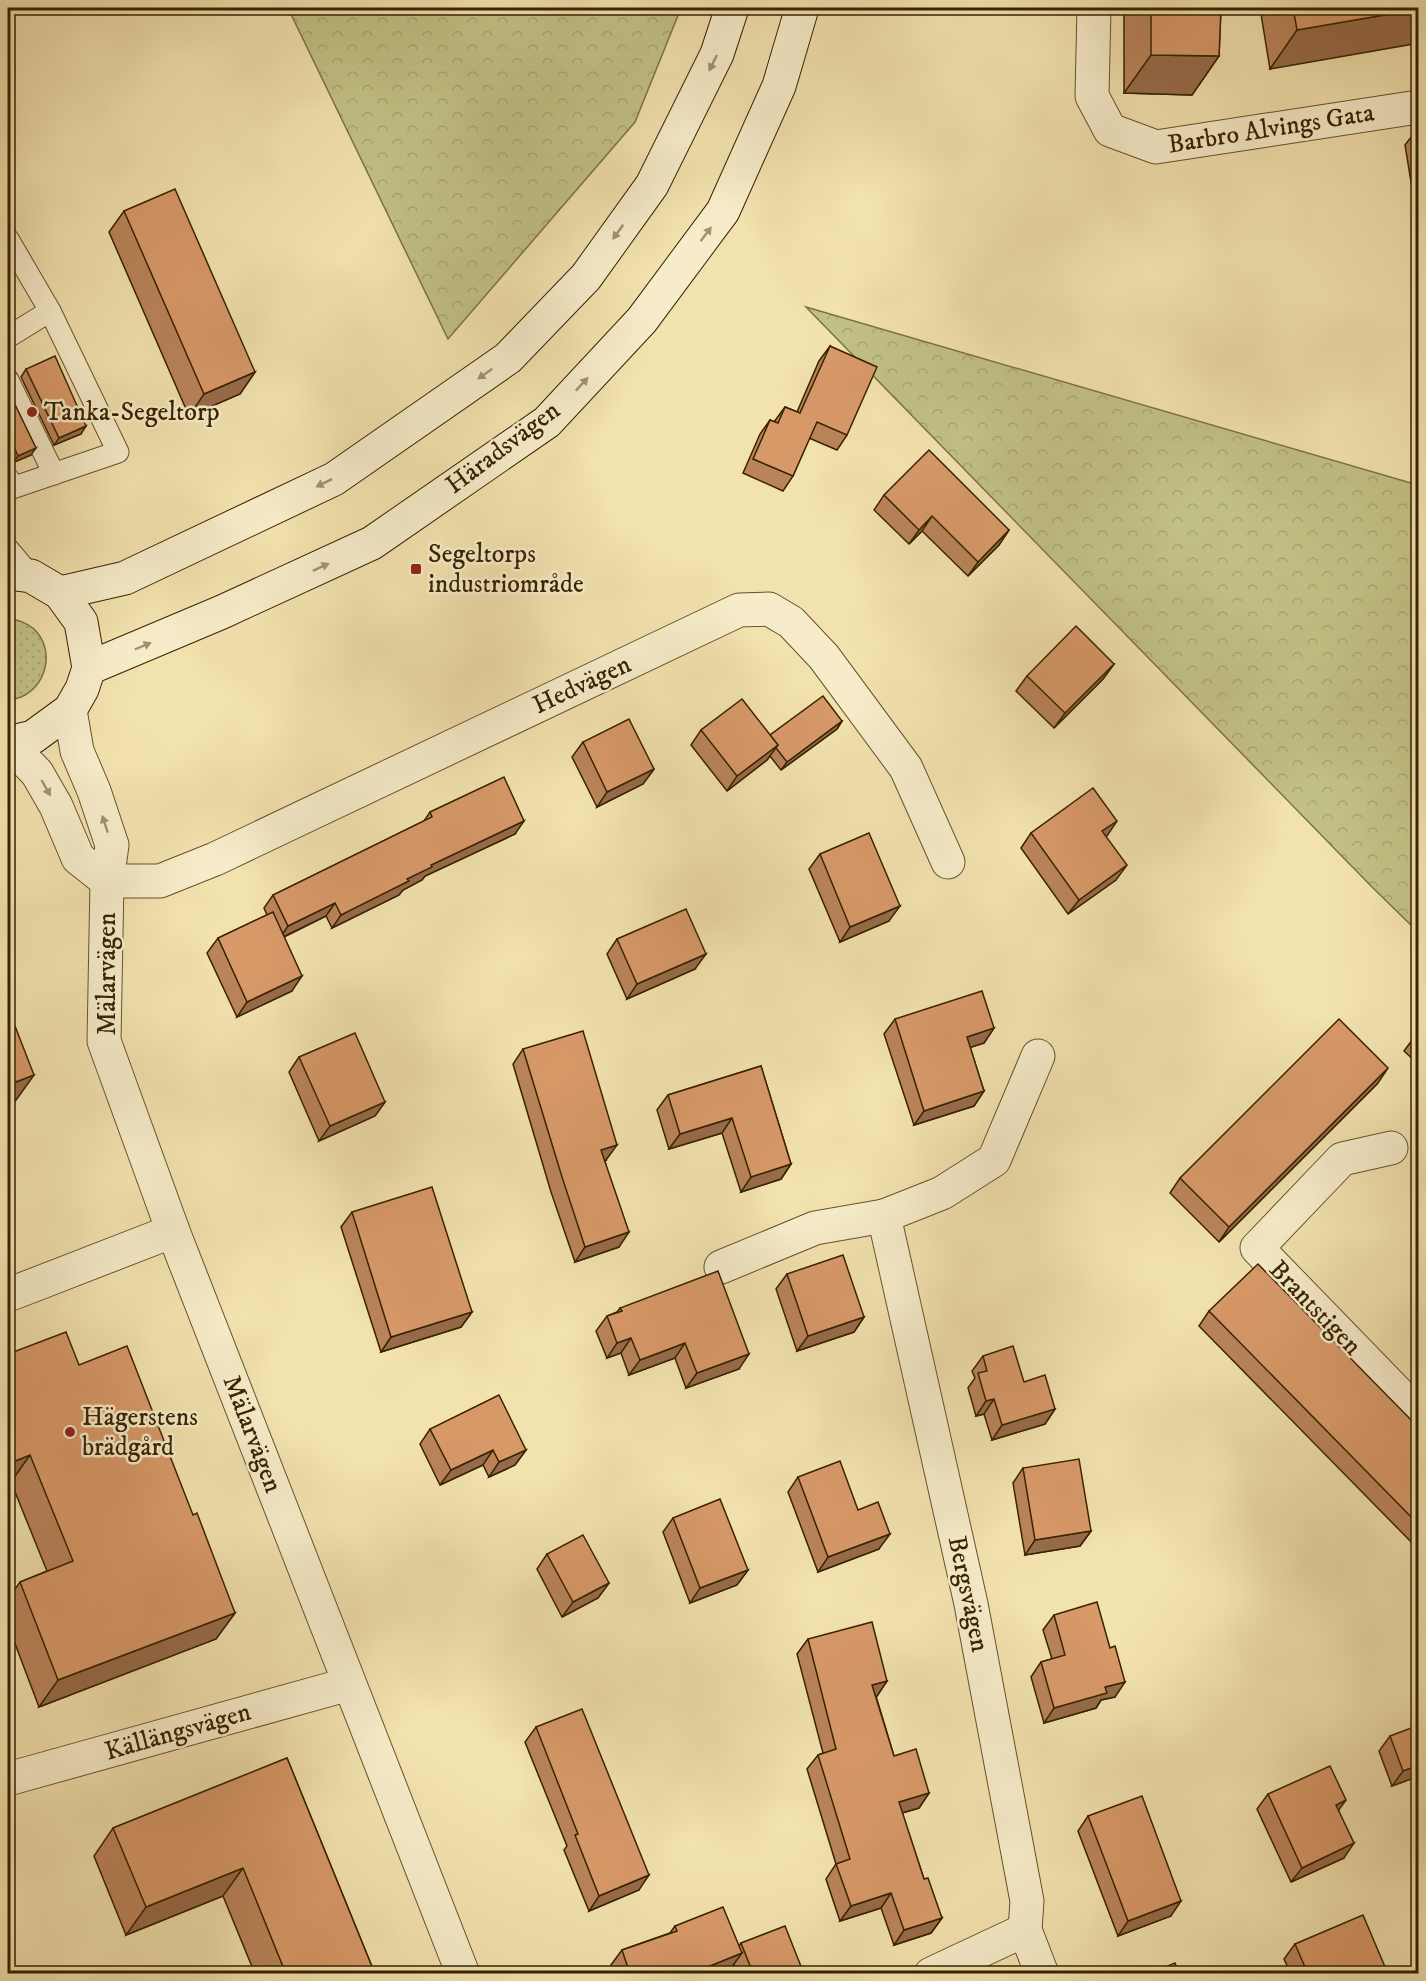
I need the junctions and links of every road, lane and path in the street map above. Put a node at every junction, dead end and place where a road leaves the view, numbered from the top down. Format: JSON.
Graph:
{"nodes":[{"id":1,"x":732,"y":8,"type":"edge"},
{"id":2,"x":802,"y":8,"type":"edge"},
{"id":3,"x":1094,"y":8,"type":"edge"},
{"id":4,"x":1419,"y":107,"type":"edge"},
{"id":5,"x":8,"y":239,"type":"edge"},
{"id":6,"x":50,"y":311,"type":"junction"},
{"id":7,"x":8,"y":337,"type":"edge"},
{"id":8,"x":8,"y":380,"type":"edge"},
{"id":9,"x":54,"y":474,"type":"junction"},
{"id":10,"x":8,"y":478,"type":"edge"},
{"id":11,"x":8,"y":549,"type":"edge"},
{"id":12,"x":20,"y":574,"type":"edge"},
{"id":13,"x":60,"y":593,"type":"junction"},
{"id":14,"x":89,"y":668,"type":"junction"},
{"id":15,"x":70,"y":710,"type":"junction"},
{"id":16,"x":8,"y":743,"type":"edge"},
{"id":17,"x":948,"y":862,"type":"dead end"},
{"id":18,"x":107,"y":881,"type":"junction"},
{"id":19,"x":1038,"y":1056,"type":"dead end"},
{"id":20,"x":1391,"y":1148,"type":"dead end"},
{"id":21,"x":884,"y":1216,"type":"junction"},
{"id":22,"x":172,"y":1231,"type":"junction"},
{"id":23,"x":721,"y":1267,"type":"dead end"},
{"id":24,"x":8,"y":1295,"type":"edge"},
{"id":25,"x":1419,"y":1414,"type":"edge"},
{"id":26,"x":349,"y":1684,"type":"junction"},
{"id":27,"x":8,"y":1779,"type":"edge"},
{"id":28,"x":1025,"y":1930,"type":"junction"},
{"id":29,"x":463,"y":1974,"type":"edge"},
{"id":30,"x":931,"y":1974,"type":"edge"},
{"id":31,"x":1042,"y":1974,"type":"edge"}],
"edges":[{"from":1,"to":13,"type":"street","one_way":true},
{"from":14,"to":2,"type":"street","name":"Häradsvägen","one_way":true},
{"from":3,"to":4,"type":"street","name":"Barbro Alvings Gata"},
{"from":5,"to":6,"type":"lane"},
{"from":6,"to":7,"type":"lane"},
{"from":6,"to":9,"type":"lane"},
{"from":8,"to":9,"type":"lane"},
{"from":9,"to":10,"type":"lane"},
{"from":11,"to":12,"type":"lane"},
{"from":12,"to":13,"type":"street"},
{"from":13,"to":14,"type":"street"},
{"from":14,"to":15,"type":"street"},
{"from":15,"to":16,"type":"street"},
{"from":18,"to":15,"type":"street","name":"Mälarvägen","one_way":true},
{"from":16,"to":18,"type":"street","name":"Mälarvägen","one_way":true},
{"from":17,"to":18,"type":"street","name":"Hedvägen"},
{"from":18,"to":22,"type":"street","name":"Mälarvägen"},
{"from":19,"to":21,"type":"street"},
{"from":20,"to":25,"type":"street","name":"Brantstigen"},
{"from":21,"to":23,"type":"street"},
{"from":21,"to":28,"type":"street","name":"Bergsvägen"},
{"from":22,"to":24,"type":"street"},
{"from":22,"to":26,"type":"street","name":"Mälarvägen"},
{"from":26,"to":27,"type":"street","name":"Källängsvägen"},
{"from":26,"to":29,"type":"street","name":"Mälarvägen"},
{"from":28,"to":30,"type":"street"},
{"from":28,"to":31,"type":"street","name":"Bergsvägen"}]}
